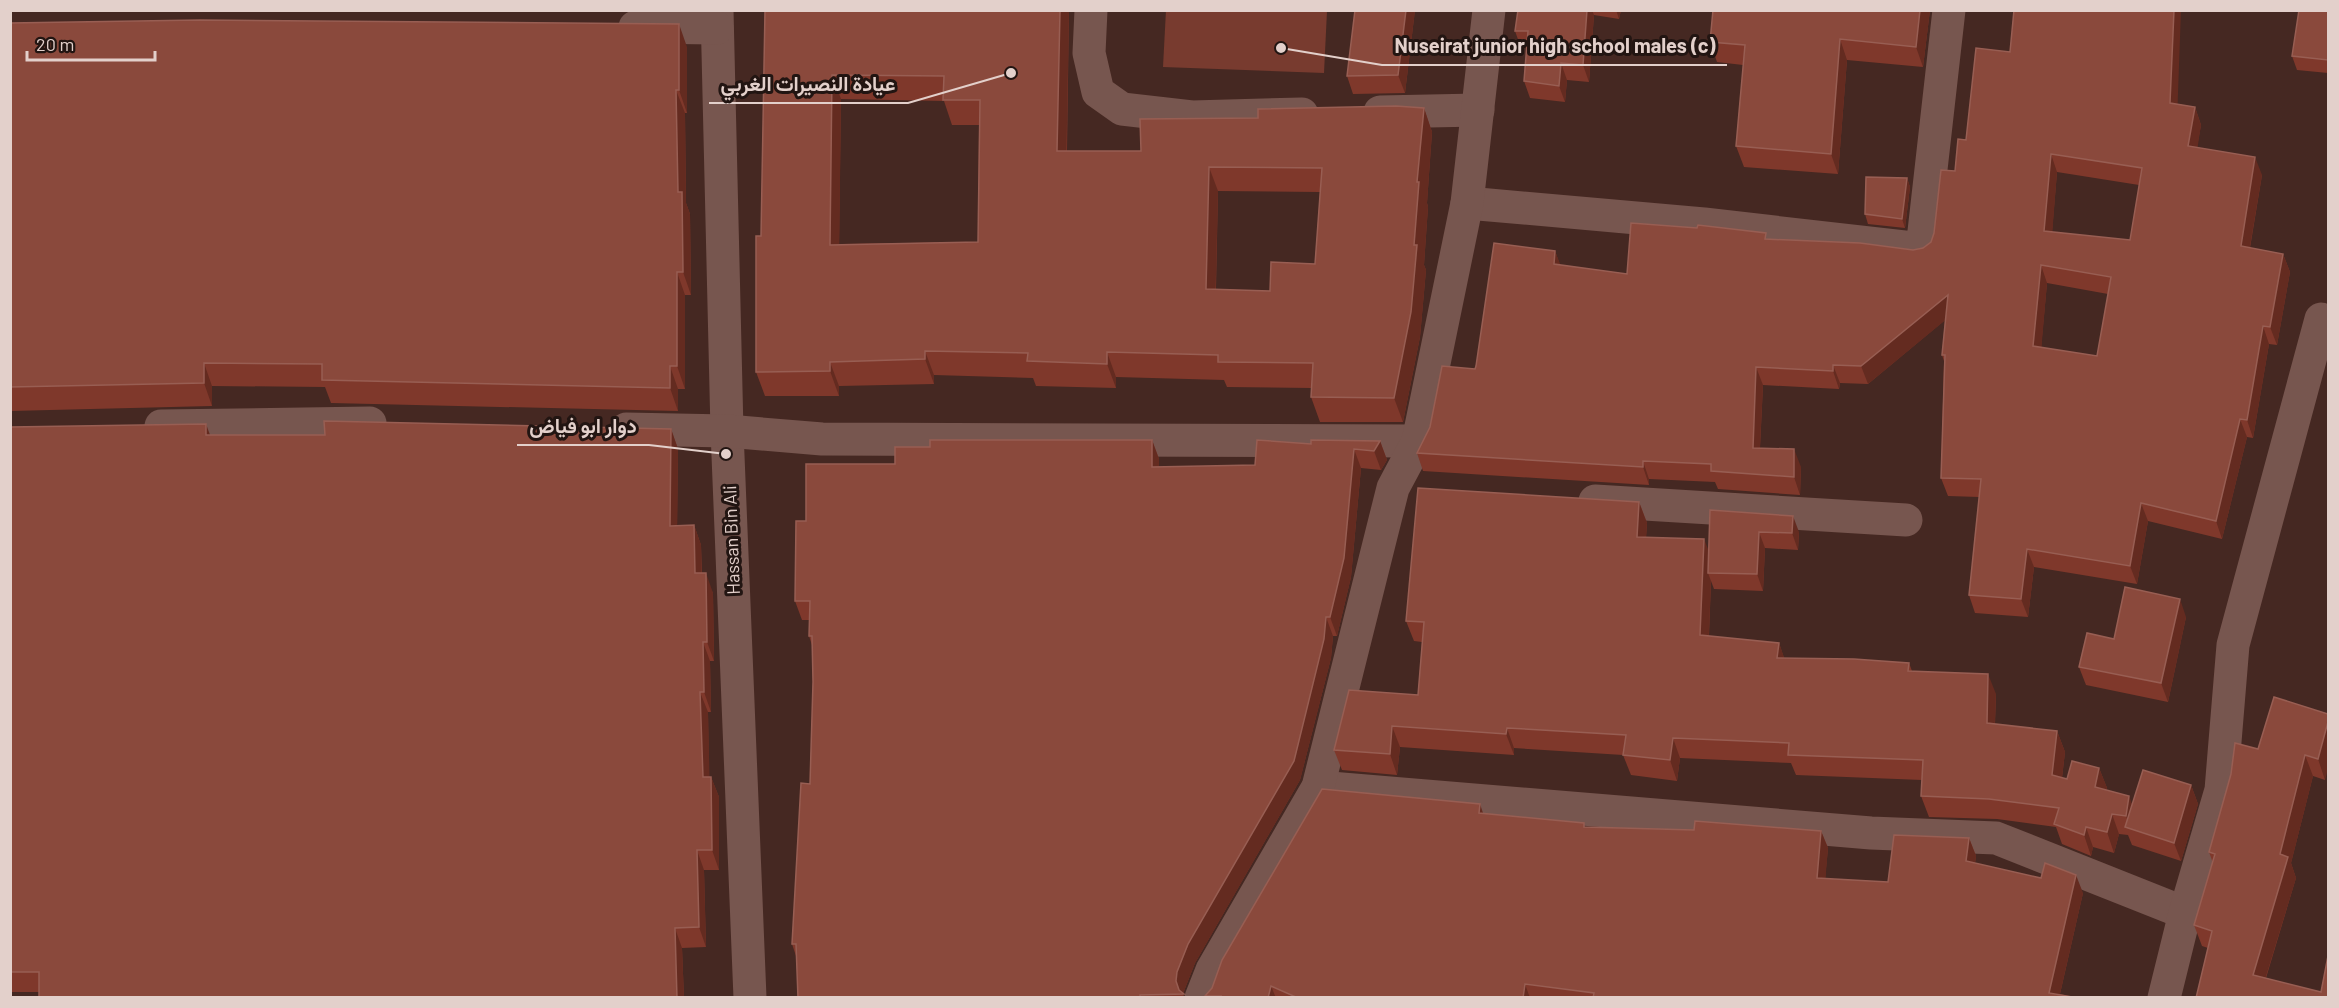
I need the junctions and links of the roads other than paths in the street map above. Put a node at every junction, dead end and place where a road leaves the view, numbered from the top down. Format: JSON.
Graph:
{"nodes":[{"id":1,"x":1091,"y":10,"type":"edge"},
{"id":2,"x":1489,"y":10,"type":"edge"},
{"id":3,"x":1950,"y":10,"type":"edge"},
{"id":4,"x":717,"y":19,"type":"edge"},
{"id":5,"x":610,"y":27,"type":"edge"},
{"id":6,"x":1478,"y":110,"type":"junction"},
{"id":7,"x":1467,"y":203,"type":"junction"},
{"id":8,"x":2321,"y":319,"type":"dead end"},
{"id":9,"x":397,"y":423,"type":"edge"},
{"id":10,"x":128,"y":427,"type":"edge"},
{"id":11,"x":597,"y":428,"type":"edge"},
{"id":12,"x":727,"y":431,"type":"junction"},
{"id":13,"x":1418,"y":441,"type":"junction"},
{"id":14,"x":1393,"y":488,"type":"junction"},
{"id":15,"x":1429,"y":490,"type":"edge"},
{"id":16,"x":1560,"y":498,"type":"edge"},
{"id":17,"x":1906,"y":520,"type":"dead end"},
{"id":18,"x":1318,"y":787,"type":"junction"},
{"id":19,"x":2185,"y":913,"type":"junction"},
{"id":20,"x":750,"y":998,"type":"edge"},
{"id":21,"x":1201,"y":998,"type":"edge"},
{"id":22,"x":2164,"y":998,"type":"edge"}],
"edges":[{"from":1,"to":6,"type":"street"},
{"from":2,"to":6,"type":"street"},
{"from":3,"to":7,"type":"street"},
{"from":4,"to":5,"type":"street"},
{"from":4,"to":12,"type":"street","name":"Hassan Bin Ali"},
{"from":6,"to":7,"type":"street"},
{"from":7,"to":13,"type":"street"},
{"from":8,"to":19,"type":"street"},
{"from":9,"to":10,"type":"street"},
{"from":11,"to":12,"type":"street"},
{"from":12,"to":13,"type":"street"},
{"from":12,"to":20,"type":"street","name":"Hassan Bin Ali"},
{"from":13,"to":14,"type":"street"},
{"from":14,"to":15,"type":"street"},
{"from":14,"to":18,"type":"street"},
{"from":16,"to":17,"type":"street"},
{"from":18,"to":19,"type":"street"},
{"from":18,"to":21,"type":"street"},
{"from":19,"to":22,"type":"street"}]}
